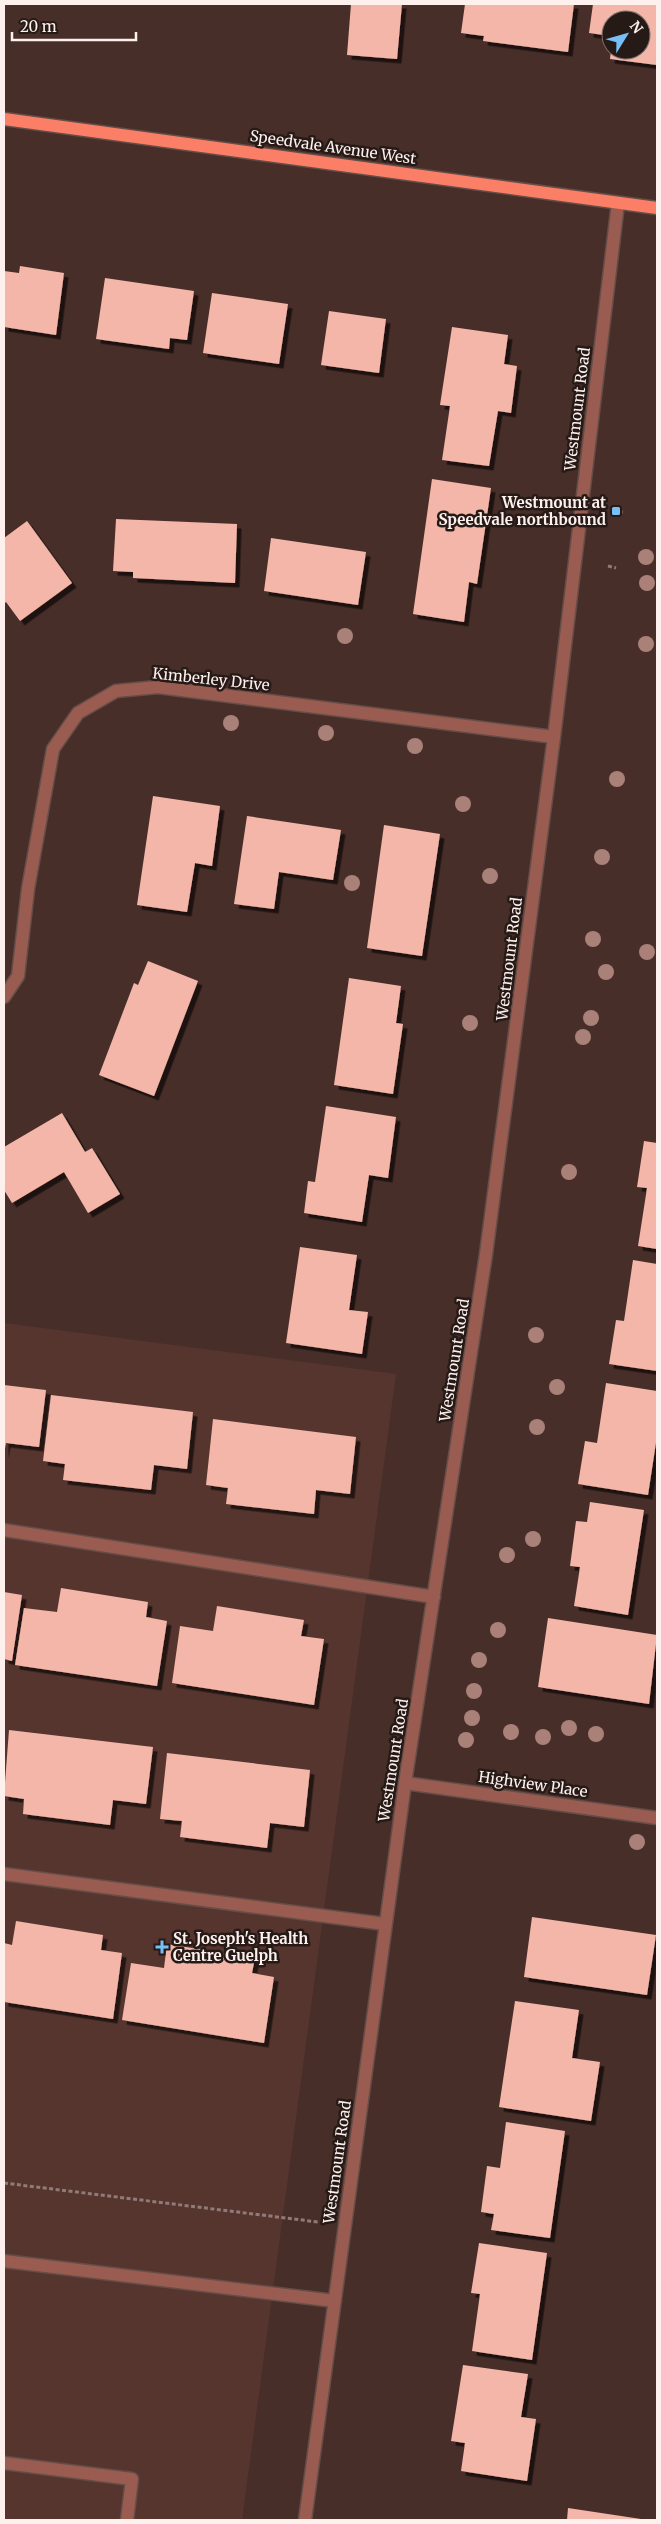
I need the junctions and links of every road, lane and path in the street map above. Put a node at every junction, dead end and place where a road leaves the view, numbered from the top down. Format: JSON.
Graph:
{"nodes":[{"id":1,"x":4,"y":119,"type":"edge"},
{"id":2,"x":618,"y":203,"type":"junction"},
{"id":3,"x":657,"y":208,"type":"edge"},
{"id":4,"x":616,"y":511,"type":"dead end"},
{"id":5,"x":623,"y":512,"type":"dead end"},
{"id":6,"x":608,"y":566,"type":"dead end"},
{"id":7,"x":616,"y":568,"type":"dead end"},
{"id":8,"x":554,"y":737,"type":"junction"},
{"id":9,"x":4,"y":998,"type":"edge"},
{"id":10,"x":4,"y":1530,"type":"edge"},
{"id":11,"x":434,"y":1597,"type":"junction"},
{"id":12,"x":405,"y":1783,"type":"junction"},
{"id":13,"x":657,"y":1818,"type":"edge"},
{"id":14,"x":4,"y":1874,"type":"edge"},
{"id":15,"x":385,"y":1924,"type":"junction"},
{"id":16,"x":4,"y":2183,"type":"edge"},
{"id":17,"x":345,"y":2226,"type":"junction"},
{"id":18,"x":4,"y":2261,"type":"edge"},
{"id":19,"x":335,"y":2301,"type":"junction"},
{"id":20,"x":4,"y":2462,"type":"edge"},
{"id":21,"x":126,"y":2520,"type":"edge"},
{"id":22,"x":305,"y":2520,"type":"edge"}],
"edges":[{"from":1,"to":2,"type":"main road","name":"Speedvale Avenue West"},
{"from":2,"to":3,"type":"main road","name":"Speedvale Avenue West"},
{"from":2,"to":8,"type":"street","name":"Westmount Road"},
{"from":4,"to":5,"type":"path"},
{"from":6,"to":7,"type":"path"},
{"from":8,"to":9,"type":"street","name":"Kimberley Drive"},
{"from":8,"to":11,"type":"street","name":"Westmount Road"},
{"from":10,"to":11,"type":"street"},
{"from":11,"to":12,"type":"street","name":"Westmount Road"},
{"from":12,"to":13,"type":"street","name":"Highview Place"},
{"from":12,"to":15,"type":"street","name":"Westmount Road"},
{"from":14,"to":15,"type":"street"},
{"from":15,"to":17,"type":"street","name":"Westmount Road"},
{"from":16,"to":17,"type":"path"},
{"from":17,"to":19,"type":"street","name":"Westmount Road"},
{"from":18,"to":19,"type":"street"},
{"from":19,"to":22,"type":"street","name":"Westmount Road"},
{"from":20,"to":21,"type":"street"}]}
